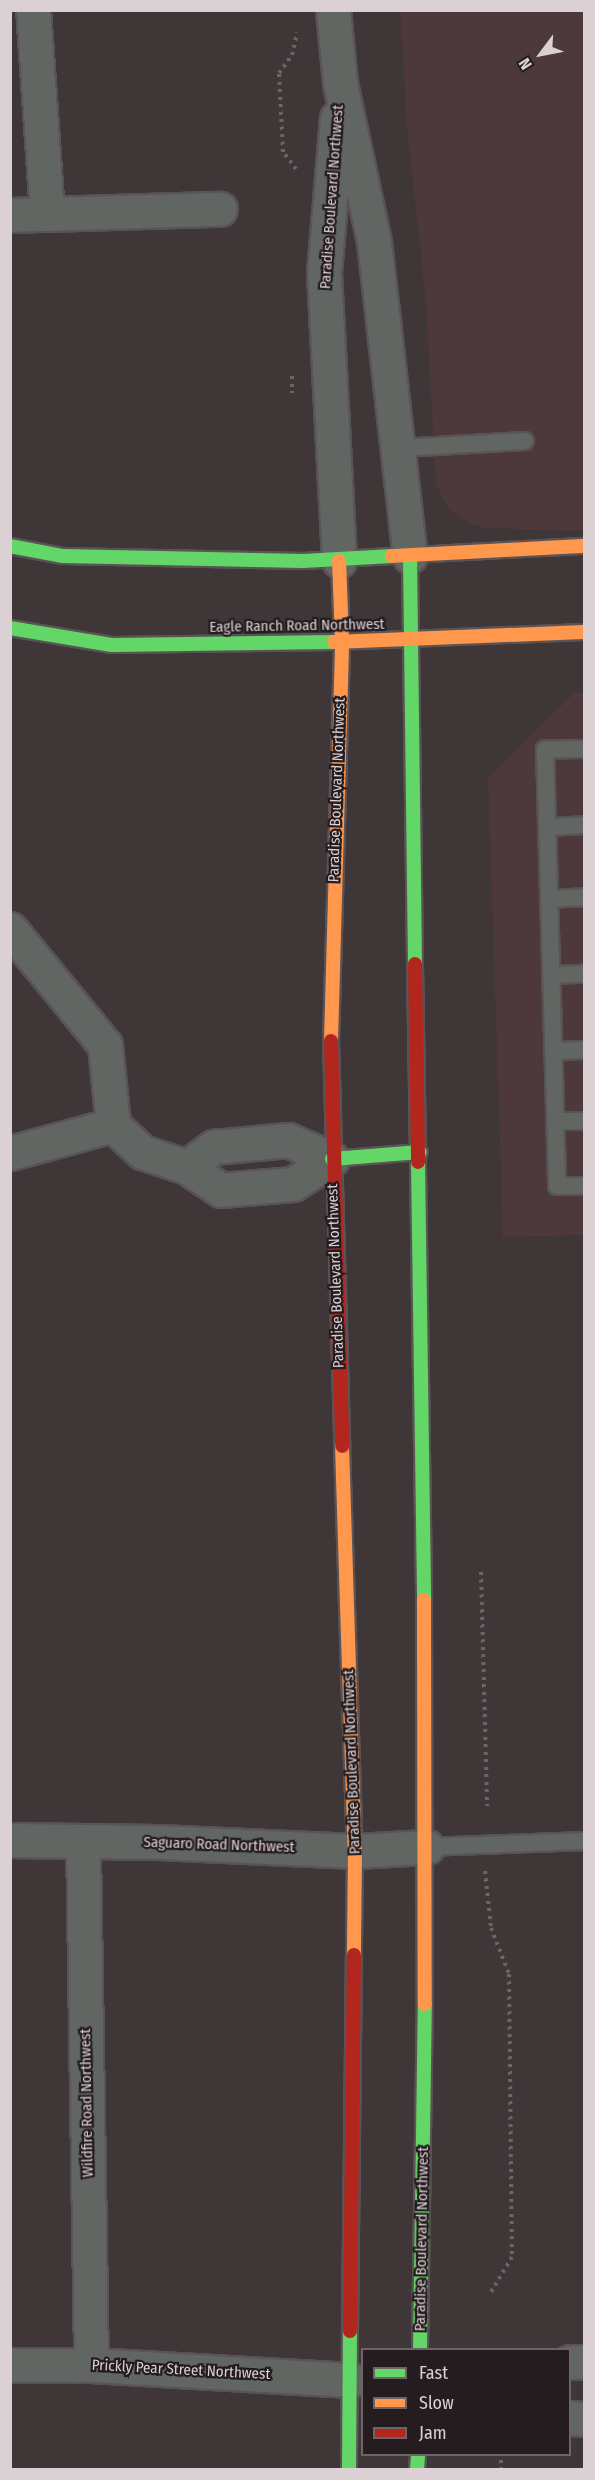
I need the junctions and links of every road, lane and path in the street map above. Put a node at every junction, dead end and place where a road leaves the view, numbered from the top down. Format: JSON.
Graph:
{"nodes":[{"id":1,"x":33,"y":10,"type":"edge"},
{"id":2,"x":333,"y":10,"type":"edge"},
{"id":3,"x":340,"y":83,"type":"junction"},
{"id":4,"x":220,"y":209,"type":"dead end"},
{"id":5,"x":47,"y":214,"type":"junction"},
{"id":6,"x":10,"y":215,"type":"edge"},
{"id":7,"x":525,"y":441,"type":"dead end"},
{"id":8,"x":400,"y":448,"type":"junction"},
{"id":9,"x":10,"y":546,"type":"edge"},
{"id":10,"x":585,"y":546,"type":"edge"},
{"id":11,"x":410,"y":556,"type":"junction"},
{"id":12,"x":339,"y":561,"type":"junction"},
{"id":13,"x":10,"y":628,"type":"edge"},
{"id":14,"x":585,"y":632,"type":"edge"},
{"id":15,"x":342,"y":641,"type":"junction"},
{"id":16,"x":411,"y":641,"type":"junction"},
{"id":17,"x":585,"y":749,"type":"edge"},
{"id":18,"x":585,"y":825,"type":"edge"},
{"id":19,"x":548,"y":827,"type":"junction"},
{"id":20,"x":585,"y":897,"type":"edge"},
{"id":21,"x":549,"y":899,"type":"junction"},
{"id":22,"x":10,"y":929,"type":"edge"},
{"id":23,"x":585,"y":974,"type":"edge"},
{"id":24,"x":551,"y":975,"type":"junction"},
{"id":25,"x":585,"y":1050,"type":"edge"},
{"id":26,"x":553,"y":1051,"type":"junction"},
{"id":27,"x":585,"y":1120,"type":"edge"},
{"id":28,"x":555,"y":1121,"type":"junction"},
{"id":29,"x":113,"y":1125,"type":"junction"},
{"id":30,"x":420,"y":1152,"type":"junction"},
{"id":31,"x":10,"y":1153,"type":"edge"},
{"id":32,"x":332,"y":1159,"type":"junction"},
{"id":33,"x":188,"y":1167,"type":"junction"},
{"id":34,"x":585,"y":1186,"type":"edge"},
{"id":35,"x":481,"y":1572,"type":"dead end"},
{"id":36,"x":487,"y":1806,"type":"dead end"},
{"id":37,"x":10,"y":1840,"type":"edge"},
{"id":38,"x":585,"y":1841,"type":"edge"},
{"id":39,"x":83,"y":1842,"type":"junction"},
{"id":40,"x":427,"y":1847,"type":"junction"},
{"id":41,"x":355,"y":1851,"type":"junction"},
{"id":42,"x":485,"y":1867,"type":"dead end"},
{"id":43,"x":491,"y":2292,"type":"dead end"},
{"id":44,"x":420,"y":2348,"type":"edge"},
{"id":45,"x":10,"y":2365,"type":"edge"},
{"id":46,"x":91,"y":2365,"type":"junction"},
{"id":47,"x":359,"y":2380,"type":"edge"},
{"id":48,"x":501,"y":2458,"type":"dead end"},
{"id":49,"x":349,"y":2469,"type":"edge"},
{"id":50,"x":501,"y":2469,"type":"edge"}],
"edges":[{"from":1,"to":5,"type":"street"},
{"from":2,"to":3,"type":"street","name":"Paradise Boulevard Northwest"},
{"from":3,"to":8,"type":"street","name":"Paradise Boulevard Northwest"},
{"from":3,"to":12,"type":"street","name":"Paradise Boulevard Northwest"},
{"from":4,"to":5,"type":"street"},
{"from":5,"to":6,"type":"street"},
{"from":7,"to":8,"type":"lane"},
{"from":8,"to":11,"type":"street","name":"Paradise Boulevard Northwest"},
{"from":9,"to":12,"type":"street"},
{"from":10,"to":11,"type":"street"},
{"from":11,"to":12,"type":"street"},
{"from":11,"to":16,"type":"street","name":"Paradise Boulevard Northwest"},
{"from":12,"to":15,"type":"street","name":"Paradise Boulevard Northwest"},
{"from":13,"to":15,"type":"street","name":"Eagle Ranch Road Northwest"},
{"from":14,"to":16,"type":"street","name":"Eagle Ranch Road Northwest"},
{"from":15,"to":16,"type":"street","name":"Eagle Ranch Road Northwest"},
{"from":15,"to":32,"type":"street","name":"Paradise Boulevard Northwest"},
{"from":16,"to":30,"type":"street","name":"Paradise Boulevard Northwest"},
{"from":17,"to":19,"type":"lane"},
{"from":18,"to":19,"type":"lane"},
{"from":19,"to":21,"type":"lane"},
{"from":20,"to":21,"type":"lane"},
{"from":21,"to":24,"type":"lane"},
{"from":22,"to":29,"type":"street"},
{"from":23,"to":24,"type":"lane"},
{"from":24,"to":26,"type":"lane"},
{"from":25,"to":26,"type":"lane"},
{"from":26,"to":28,"type":"lane"},
{"from":27,"to":28,"type":"lane"},
{"from":28,"to":34,"type":"lane"},
{"from":29,"to":31,"type":"street"},
{"from":29,"to":33,"type":"street"},
{"from":30,"to":32,"type":"street"},
{"from":30,"to":40,"type":"street","name":"Paradise Boulevard Northwest"},
{"from":32,"to":33,"type":"street"},
{"from":32,"to":33,"type":"street"},
{"from":32,"to":41,"type":"street","name":"Paradise Boulevard Northwest"},
{"from":35,"to":36,"type":"path"},
{"from":37,"to":39,"type":"street","name":"Saguaro Road Northwest"},
{"from":38,"to":40,"type":"lane"},
{"from":39,"to":41,"type":"street","name":"Saguaro Road Northwest"},
{"from":39,"to":46,"type":"street","name":"Wildfire Road Northwest"},
{"from":40,"to":41,"type":"street","name":"Saguaro Road Northwest"},
{"from":40,"to":44,"type":"street","name":"Paradise Boulevard Northwest"},
{"from":41,"to":47,"type":"street","name":"Paradise Boulevard Northwest"},
{"from":42,"to":43,"type":"path"},
{"from":45,"to":46,"type":"street","name":"Prickly Pear Street Northwest"},
{"from":46,"to":47,"type":"street","name":"Prickly Pear Street Northwest"},
{"from":47,"to":49,"type":"street","name":"Paradise Boulevard Northwest"},
{"from":48,"to":50,"type":"path"}]}
